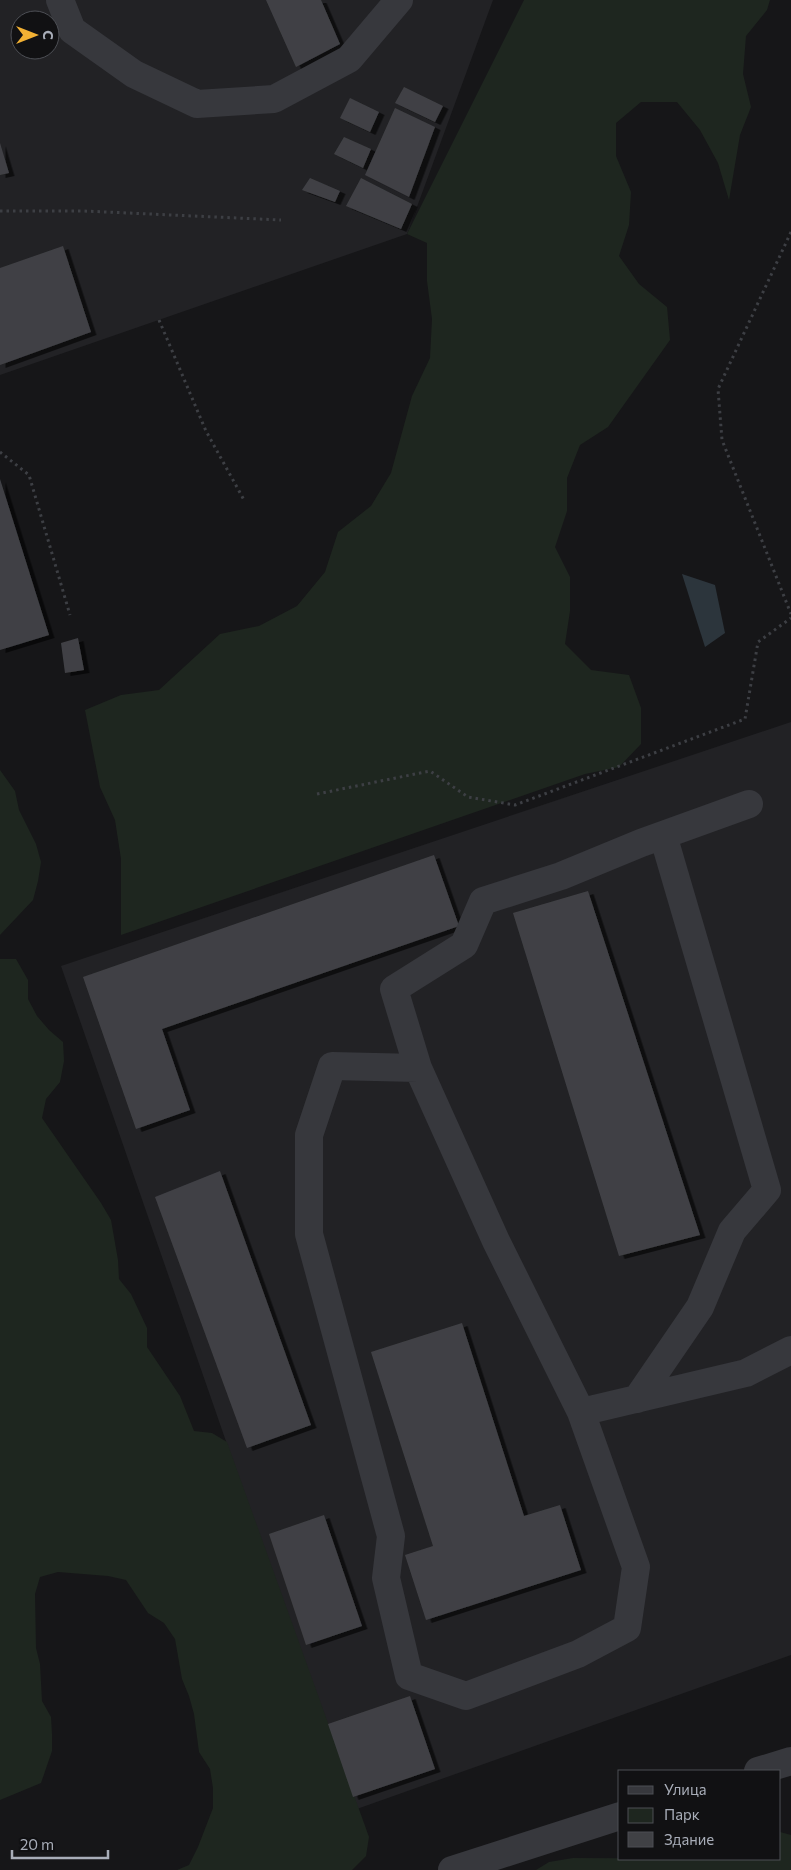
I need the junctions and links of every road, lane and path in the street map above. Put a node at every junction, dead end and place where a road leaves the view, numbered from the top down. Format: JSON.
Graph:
{"nodes":[{"id":1,"x":60,"y":0,"type":"edge"},
{"id":2,"x":399,"y":0,"type":"edge"},
{"id":3,"x":0,"y":211,"type":"edge"},
{"id":4,"x":281,"y":220,"type":"dead end"},
{"id":5,"x":791,"y":232,"type":"edge"},
{"id":6,"x":159,"y":320,"type":"dead end"},
{"id":7,"x":0,"y":452,"type":"edge"},
{"id":8,"x":244,"y":500,"type":"dead end"},
{"id":9,"x":791,"y":614,"type":"edge"},
{"id":10,"x":70,"y":615,"type":"dead end"},
{"id":11,"x":791,"y":618,"type":"edge"},
{"id":12,"x":317,"y":794,"type":"dead end"},
{"id":13,"x":749,"y":804,"type":"dead end"},
{"id":14,"x":663,"y":835,"type":"junction"},
{"id":15,"x":418,"y":1068,"type":"junction"},
{"id":16,"x":791,"y":1350,"type":"edge"},
{"id":17,"x":637,"y":1399,"type":"junction"},
{"id":18,"x":581,"y":1412,"type":"junction"},
{"id":19,"x":791,"y":1761,"type":"edge"},
{"id":20,"x":761,"y":1770,"type":"edge"},
{"id":21,"x":618,"y":1817,"type":"edge"},
{"id":22,"x":452,"y":1870,"type":"edge"}],
"edges":[{"from":1,"to":2,"type":"lane"},
{"from":3,"to":4,"type":"path"},
{"from":5,"to":9,"type":"path"},
{"from":6,"to":8,"type":"path"},
{"from":7,"to":10,"type":"path"},
{"from":11,"to":12,"type":"path"},
{"from":13,"to":14,"type":"lane"},
{"from":14,"to":15,"type":"lane"},
{"from":14,"to":17,"type":"lane"},
{"from":15,"to":18,"type":"lane"},
{"from":15,"to":18,"type":"lane"},
{"from":16,"to":17,"type":"lane"},
{"from":17,"to":18,"type":"lane"},
{"from":19,"to":20,"type":"lane"},
{"from":21,"to":22,"type":"lane"}]}
